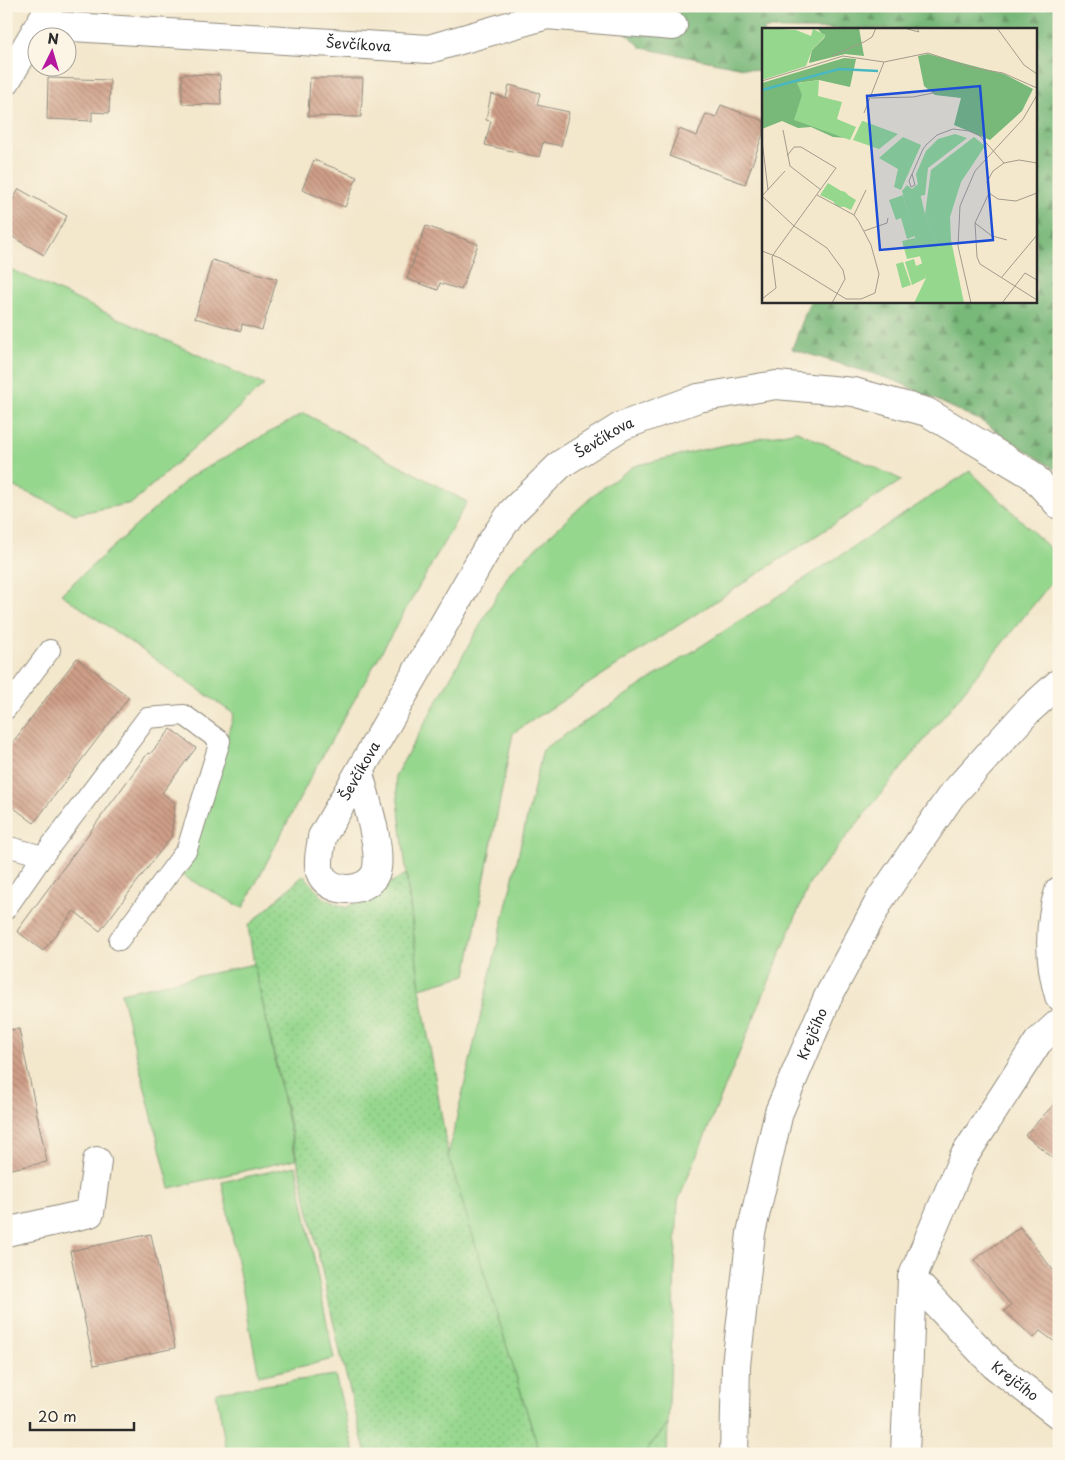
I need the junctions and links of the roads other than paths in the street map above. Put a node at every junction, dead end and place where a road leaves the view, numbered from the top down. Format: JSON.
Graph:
{"nodes":[{"id":1,"x":45,"y":15,"type":"edge"},
{"id":2,"x":673,"y":26,"type":"dead end"},
{"id":3,"x":6,"y":81,"type":"edge"},
{"id":4,"x":1059,"y":505,"type":"edge"},
{"id":5,"x":50,"y":650,"type":"dead end"},
{"id":6,"x":1059,"y":683,"type":"edge"},
{"id":7,"x":6,"y":709,"type":"edge"},
{"id":8,"x":359,"y":774,"type":"junction"},
{"id":9,"x":6,"y":846,"type":"edge"},
{"id":10,"x":43,"y":856,"type":"junction"},
{"id":11,"x":1059,"y":891,"type":"edge"},
{"id":12,"x":6,"y":909,"type":"edge"},
{"id":13,"x":119,"y":940,"type":"dead end"},
{"id":14,"x":1059,"y":996,"type":"edge"},
{"id":15,"x":1059,"y":1023,"type":"edge"},
{"id":16,"x":97,"y":1161,"type":"dead end"},
{"id":17,"x":6,"y":1232,"type":"edge"},
{"id":18,"x":912,"y":1278,"type":"junction"},
{"id":19,"x":1059,"y":1415,"type":"edge"},
{"id":20,"x":734,"y":1454,"type":"edge"},
{"id":21,"x":905,"y":1454,"type":"edge"}],
"edges":[{"from":1,"to":2,"type":"street","name":"Ševčíkova"},
{"from":1,"to":3,"type":"street","name":"Ševčíkova"},
{"from":4,"to":8,"type":"street","name":"Ševčíkova"},
{"from":5,"to":7,"type":"lane"},
{"from":6,"to":20,"type":"street","name":"Krejčího"},
{"from":8,"to":8,"type":"street","name":"Ševčíkova"},
{"from":9,"to":10,"type":"lane"},
{"from":10,"to":12,"type":"lane"},
{"from":10,"to":13,"type":"lane"},
{"from":11,"to":14,"type":"street"},
{"from":15,"to":18,"type":"street"},
{"from":16,"to":17,"type":"street"},
{"from":18,"to":19,"type":"street","name":"Krejčího"},
{"from":18,"to":21,"type":"street"}]}
